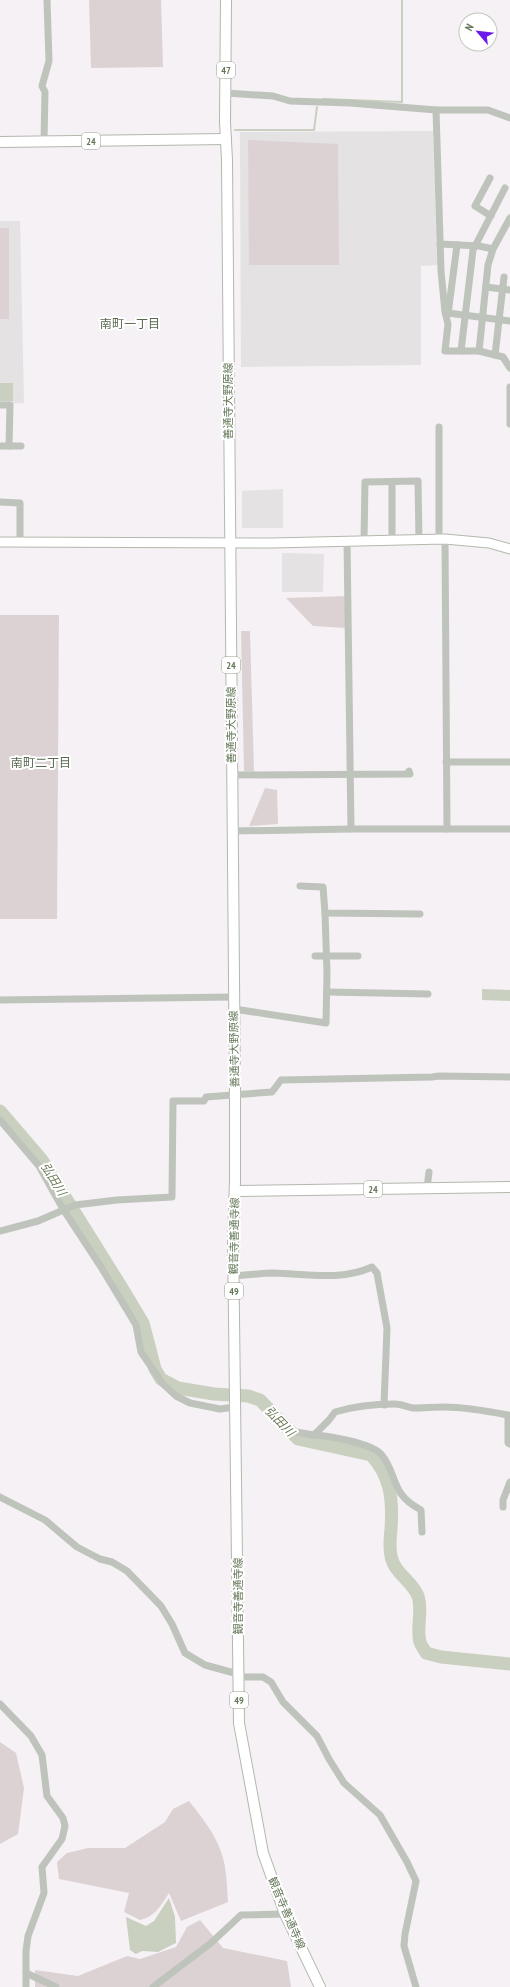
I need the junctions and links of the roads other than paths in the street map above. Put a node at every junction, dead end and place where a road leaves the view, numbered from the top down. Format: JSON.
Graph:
{"nodes":[{"id":1,"x":47,"y":0,"type":"edge"},
{"id":2,"x":226,"y":0,"type":"edge"},
{"id":3,"x":226,"y":94,"type":"junction"},
{"id":4,"x":436,"y":110,"type":"junction"},
{"id":5,"x":510,"y":118,"type":"edge"},
{"id":6,"x":226,"y":140,"type":"junction"},
{"id":7,"x":44,"y":141,"type":"junction"},
{"id":8,"x":0,"y":142,"type":"edge"},
{"id":9,"x":490,"y":178,"type":"dead end"},
{"id":10,"x":505,"y":188,"type":"dead end"},
{"id":11,"x":491,"y":216,"type":"junction"},
{"id":12,"x":510,"y":218,"type":"edge"},
{"id":13,"x":440,"y":244,"type":"junction"},
{"id":14,"x":457,"y":245,"type":"junction"},
{"id":15,"x":475,"y":245,"type":"junction"},
{"id":16,"x":494,"y":249,"type":"junction"},
{"id":17,"x":504,"y":277,"type":"dead end"},
{"id":18,"x":486,"y":287,"type":"junction"},
{"id":19,"x":506,"y":289,"type":"edge"},
{"id":20,"x":466,"y":314,"type":"junction"},
{"id":21,"x":448,"y":316,"type":"junction"},
{"id":22,"x":483,"y":316,"type":"junction"},
{"id":23,"x":499,"y":319,"type":"junction"},
{"id":24,"x":510,"y":321,"type":"edge"},
{"id":25,"x":460,"y":351,"type":"junction"},
{"id":26,"x":479,"y":351,"type":"junction"},
{"id":27,"x":495,"y":356,"type":"junction"},
{"id":28,"x":510,"y":368,"type":"edge"},
{"id":29,"x":510,"y":387,"type":"edge"},
{"id":30,"x":0,"y":405,"type":"edge"},
{"id":31,"x":510,"y":424,"type":"edge"},
{"id":32,"x":439,"y":427,"type":"dead end"},
{"id":33,"x":0,"y":446,"type":"edge"},
{"id":34,"x":9,"y":446,"type":"junction"},
{"id":35,"x":21,"y":446,"type":"dead end"},
{"id":36,"x":392,"y":482,"type":"junction"},
{"id":37,"x":0,"y":502,"type":"edge"},
{"id":38,"x":392,"y":540,"type":"junction"},
{"id":39,"x":419,"y":540,"type":"junction"},
{"id":40,"x":442,"y":540,"type":"junction"},
{"id":41,"x":347,"y":541,"type":"junction"},
{"id":42,"x":364,"y":541,"type":"junction"},
{"id":43,"x":0,"y":542,"type":"edge"},
{"id":44,"x":20,"y":542,"type":"junction"},
{"id":45,"x":230,"y":542,"type":"junction"},
{"id":46,"x":510,"y":549,"type":"edge"},
{"id":47,"x":446,"y":762,"type":"junction"},
{"id":48,"x":510,"y":762,"type":"edge"},
{"id":49,"x":410,"y":772,"type":"dead end"},
{"id":50,"x":232,"y":774,"type":"junction"},
{"id":51,"x":351,"y":774,"type":"junction"},
{"id":52,"x":350,"y":829,"type":"junction"},
{"id":53,"x":510,"y":829,"type":"edge"},
{"id":54,"x":447,"y":830,"type":"junction"},
{"id":55,"x":233,"y":831,"type":"junction"},
{"id":56,"x":300,"y":886,"type":"dead end"},
{"id":57,"x":325,"y":913,"type":"junction"},
{"id":58,"x":420,"y":914,"type":"dead end"},
{"id":59,"x":315,"y":956,"type":"dead end"},
{"id":60,"x":327,"y":956,"type":"junction"},
{"id":61,"x":358,"y":956,"type":"dead end"},
{"id":62,"x":327,"y":992,"type":"junction"},
{"id":63,"x":428,"y":994,"type":"dead end"},
{"id":64,"x":234,"y":997,"type":"junction"},
{"id":65,"x":0,"y":1000,"type":"edge"},
{"id":66,"x":234,"y":1009,"type":"junction"},
{"id":67,"x":510,"y":1077,"type":"edge"},
{"id":68,"x":235,"y":1094,"type":"junction"},
{"id":69,"x":0,"y":1120,"type":"edge"},
{"id":70,"x":429,"y":1172,"type":"dead end"},
{"id":71,"x":510,"y":1187,"type":"edge"},
{"id":72,"x":427,"y":1188,"type":"junction"},
{"id":73,"x":235,"y":1191,"type":"junction"},
{"id":74,"x":65,"y":1208,"type":"junction"},
{"id":75,"x":0,"y":1231,"type":"edge"},
{"id":76,"x":234,"y":1276,"type":"junction"},
{"id":77,"x":235,"y":1399,"type":"junction"},
{"id":78,"x":384,"y":1406,"type":"junction"},
{"id":79,"x":296,"y":1432,"type":"dead end"},
{"id":80,"x":314,"y":1435,"type":"junction"},
{"id":81,"x":510,"y":1444,"type":"edge"},
{"id":82,"x":510,"y":1482,"type":"edge"},
{"id":83,"x":0,"y":1497,"type":"edge"},
{"id":84,"x":503,"y":1508,"type":"dead end"},
{"id":85,"x":422,"y":1532,"type":"dead end"},
{"id":86,"x":238,"y":1676,"type":"junction"},
{"id":87,"x":0,"y":1704,"type":"edge"},
{"id":88,"x":285,"y":1914,"type":"junction"},
{"id":89,"x":26,"y":1974,"type":"junction"},
{"id":90,"x":26,"y":1987,"type":"edge"},
{"id":91,"x":56,"y":1987,"type":"edge"},
{"id":92,"x":152,"y":1987,"type":"edge"},
{"id":93,"x":320,"y":1987,"type":"edge"},
{"id":94,"x":416,"y":1987,"type":"edge"}],
"edges":[{"from":1,"to":7,"type":"street"},
{"from":2,"to":3,"type":"main road","number":"47"},
{"from":3,"to":4,"type":"street"},
{"from":3,"to":6,"type":"main road","number":"47"},
{"from":4,"to":5,"type":"street"},
{"from":4,"to":13,"type":"street"},
{"from":6,"to":7,"type":"main road","number":"24"},
{"from":6,"to":45,"type":"main road","name":"善通寺大野原線","number":"24"},
{"from":7,"to":8,"type":"main road","number":"24"},
{"from":9,"to":11,"type":"street"},
{"from":10,"to":11,"type":"street"},
{"from":11,"to":15,"type":"street"},
{"from":12,"to":16,"type":"street"},
{"from":13,"to":14,"type":"street"},
{"from":13,"to":21,"type":"street"},
{"from":14,"to":15,"type":"street"},
{"from":14,"to":21,"type":"street"},
{"from":15,"to":16,"type":"street"},
{"from":15,"to":20,"type":"street"},
{"from":16,"to":18,"type":"street"},
{"from":17,"to":19,"type":"street"},
{"from":18,"to":19,"type":"street"},
{"from":18,"to":22,"type":"street"},
{"from":19,"to":23,"type":"street"},
{"from":20,"to":21,"type":"street"},
{"from":20,"to":22,"type":"street"},
{"from":20,"to":25,"type":"street"},
{"from":21,"to":25,"type":"street"},
{"from":22,"to":23,"type":"street"},
{"from":22,"to":26,"type":"street"},
{"from":23,"to":24,"type":"street"},
{"from":23,"to":27,"type":"street"},
{"from":25,"to":26,"type":"street"},
{"from":26,"to":27,"type":"street"},
{"from":27,"to":28,"type":"street"},
{"from":29,"to":31,"type":"street"},
{"from":30,"to":34,"type":"street"},
{"from":32,"to":40,"type":"street"},
{"from":33,"to":34,"type":"street"},
{"from":34,"to":35,"type":"street"},
{"from":36,"to":38,"type":"street"},
{"from":36,"to":39,"type":"street"},
{"from":36,"to":42,"type":"street"},
{"from":37,"to":44,"type":"street"},
{"from":38,"to":39,"type":"street"},
{"from":38,"to":42,"type":"street"},
{"from":39,"to":40,"type":"street"},
{"from":40,"to":46,"type":"street"},
{"from":40,"to":47,"type":"street"},
{"from":41,"to":42,"type":"street"},
{"from":41,"to":45,"type":"street"},
{"from":41,"to":51,"type":"street"},
{"from":43,"to":44,"type":"street"},
{"from":44,"to":45,"type":"street"},
{"from":45,"to":50,"type":"main road","name":"善通寺大野原線","number":"24"},
{"from":47,"to":48,"type":"street"},
{"from":47,"to":54,"type":"street"},
{"from":49,"to":51,"type":"street"},
{"from":50,"to":51,"type":"street"},
{"from":50,"to":55,"type":"main road","name":"善通寺大野原線","number":"24"},
{"from":51,"to":52,"type":"street"},
{"from":52,"to":54,"type":"street"},
{"from":52,"to":55,"type":"street"},
{"from":53,"to":54,"type":"street"},
{"from":55,"to":64,"type":"main road","name":"善通寺大野原線","number":"24"},
{"from":56,"to":57,"type":"street"},
{"from":57,"to":58,"type":"street"},
{"from":57,"to":60,"type":"street"},
{"from":59,"to":60,"type":"street"},
{"from":60,"to":61,"type":"street"},
{"from":60,"to":62,"type":"street"},
{"from":62,"to":63,"type":"street"},
{"from":62,"to":66,"type":"street"},
{"from":64,"to":65,"type":"street"},
{"from":64,"to":66,"type":"main road","name":"善通寺大野原線","number":"24"},
{"from":66,"to":68,"type":"main road","name":"善通寺大野原線","number":"24"},
{"from":67,"to":68,"type":"street"},
{"from":68,"to":73,"type":"main road","name":"善通寺大野原線","number":"24"},
{"from":68,"to":74,"type":"street"},
{"from":69,"to":74,"type":"street"},
{"from":70,"to":72,"type":"street"},
{"from":71,"to":72,"type":"main road","number":"24"},
{"from":72,"to":73,"type":"main road","number":"24"},
{"from":73,"to":76,"type":"main road","name":"観音寺善通寺線","number":"49"},
{"from":74,"to":75,"type":"street"},
{"from":74,"to":77,"type":"street"},
{"from":76,"to":77,"type":"main road","name":"観音寺善通寺線","number":"49"},
{"from":76,"to":78,"type":"street"},
{"from":77,"to":86,"type":"main road","name":"観音寺善通寺線","number":"49"},
{"from":78,"to":80,"type":"street"},
{"from":78,"to":81,"type":"street"},
{"from":79,"to":80,"type":"street"},
{"from":80,"to":85,"type":"street"},
{"from":82,"to":84,"type":"street"},
{"from":83,"to":86,"type":"street"},
{"from":86,"to":88,"type":"main road","name":"観音寺善通寺線","number":"49"},
{"from":86,"to":94,"type":"street"},
{"from":87,"to":89,"type":"street"},
{"from":88,"to":92,"type":"street"},
{"from":88,"to":93,"type":"main road","name":"観音寺善通寺線","number":"49"},
{"from":89,"to":90,"type":"street"},
{"from":89,"to":91,"type":"street"}]}
